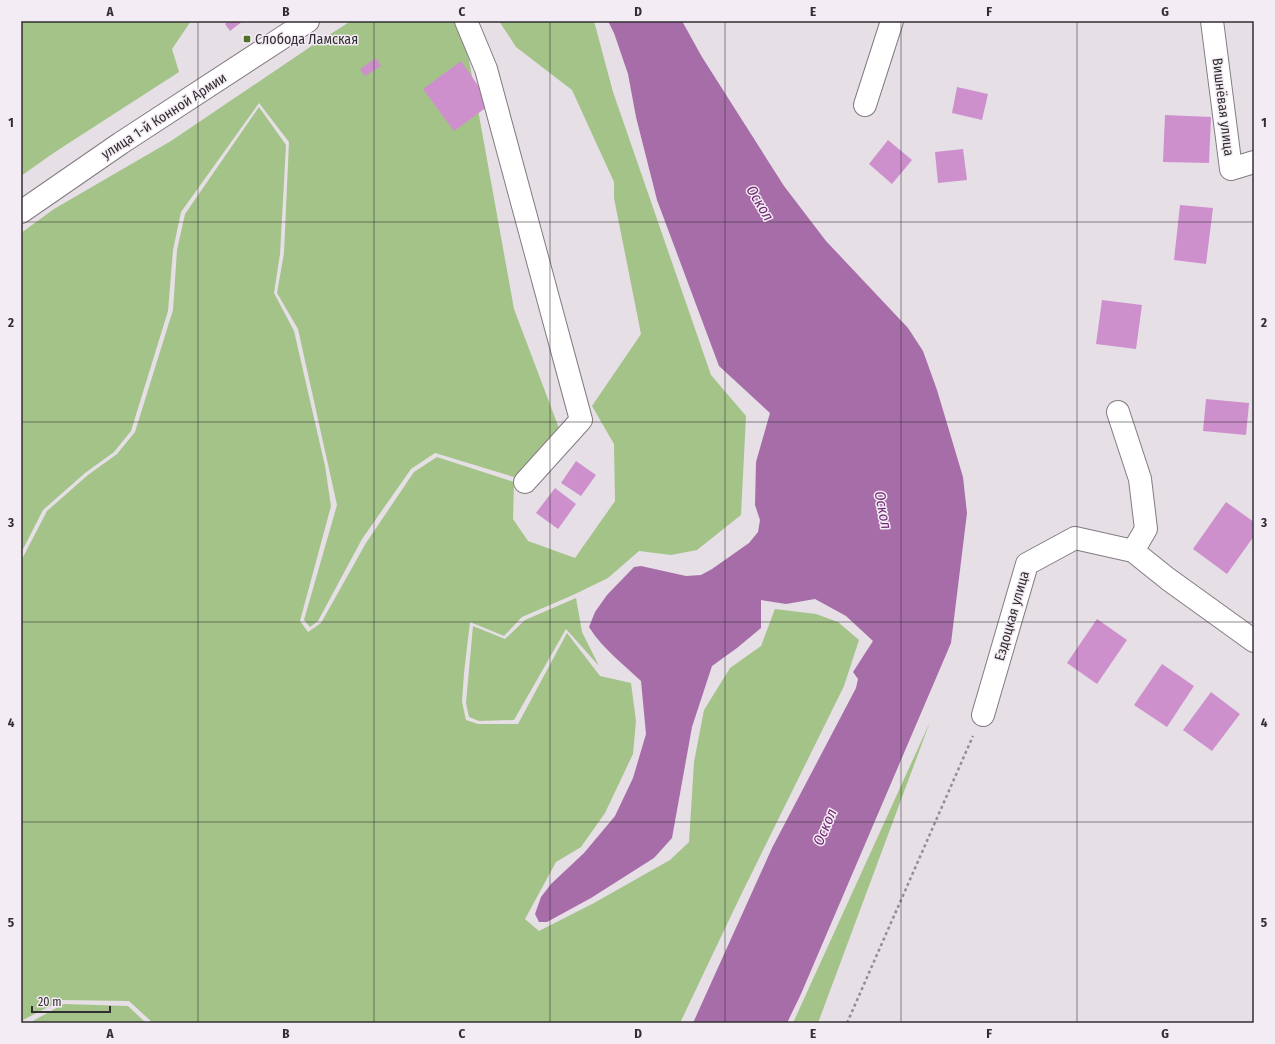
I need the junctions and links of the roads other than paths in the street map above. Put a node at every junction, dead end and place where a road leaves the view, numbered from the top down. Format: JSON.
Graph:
{"nodes":[{"id":1,"x":308,"y":21,"type":"edge"},
{"id":2,"x":466,"y":21,"type":"edge"},
{"id":3,"x":892,"y":21,"type":"edge"},
{"id":4,"x":1212,"y":21,"type":"edge"},
{"id":5,"x":865,"y":105,"type":"dead end"},
{"id":6,"x":1254,"y":162,"type":"edge"},
{"id":7,"x":21,"y":212,"type":"edge"},
{"id":8,"x":1118,"y":412,"type":"dead end"},
{"id":9,"x":525,"y":482,"type":"dead end"},
{"id":10,"x":1133,"y":551,"type":"junction"},
{"id":11,"x":1254,"y":641,"type":"edge"},
{"id":12,"x":983,"y":715,"type":"road end"}],
"edges":[{"from":1,"to":7,"type":"street","name":"улица 1-й Конной Армии"},
{"from":2,"to":9,"type":"street"},
{"from":3,"to":5,"type":"street"},
{"from":4,"to":6,"type":"street","name":"Вишнёвая улица"},
{"from":8,"to":10,"type":"street"},
{"from":10,"to":11,"type":"street","name":"Ездоцкая улица"},
{"from":10,"to":12,"type":"street","name":"Ездоцкая улица"}]}
